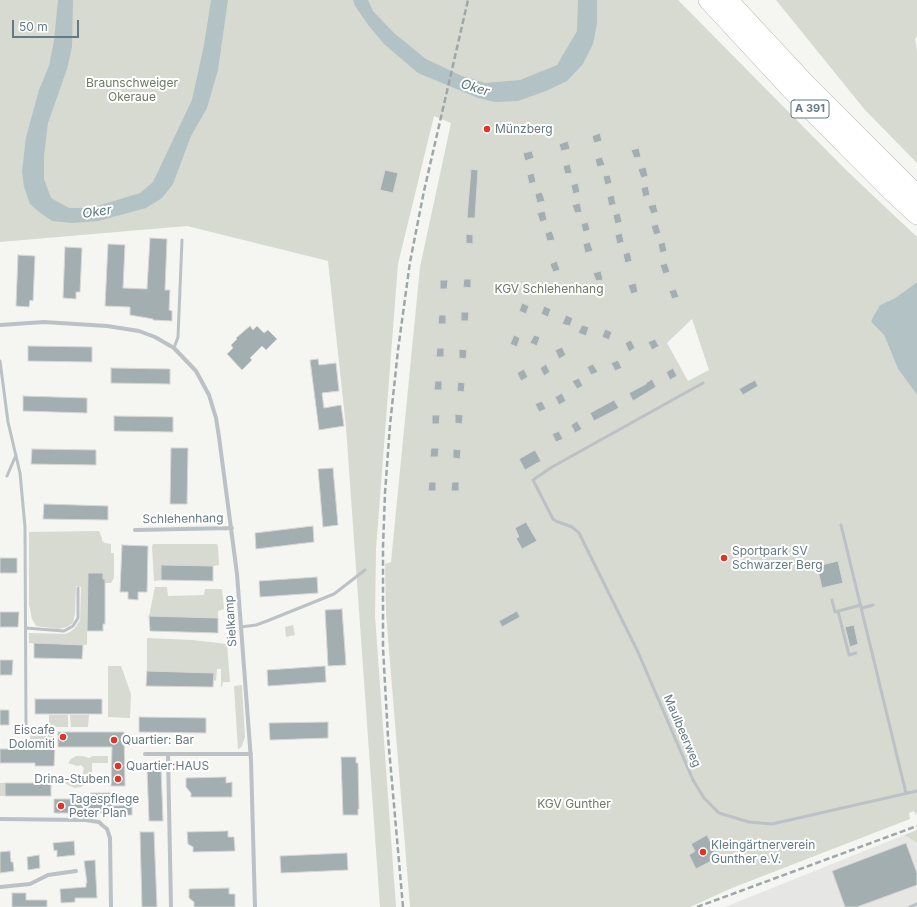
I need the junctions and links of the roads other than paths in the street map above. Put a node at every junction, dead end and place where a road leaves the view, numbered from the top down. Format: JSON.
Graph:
{"nodes":[{"id":1,"x":708,"y":0,"type":"edge"},
{"id":2,"x":728,"y":0,"type":"edge"},
{"id":3,"x":917,"y":195,"type":"edge"},
{"id":4,"x":917,"y":215,"type":"edge"},
{"id":5,"x":182,"y":240,"type":"dead end"},
{"id":6,"x":0,"y":325,"type":"edge"},
{"id":7,"x":174,"y":348,"type":"junction"},
{"id":8,"x":0,"y":360,"type":"edge"},
{"id":9,"x":703,"y":383,"type":"dead end"},
{"id":10,"x":16,"y":455,"type":"junction"},
{"id":11,"x":7,"y":476,"type":"dead end"},
{"id":12,"x":842,"y":525,"type":"dead end"},
{"id":13,"x":232,"y":528,"type":"junction"},
{"id":14,"x":135,"y":530,"type":"dead end"},
{"id":15,"x":365,"y":570,"type":"dead end"},
{"id":16,"x":78,"y":588,"type":"dead end"},
{"id":17,"x":832,"y":600,"type":"dead end"},
{"id":18,"x":873,"y":605,"type":"dead end"},
{"id":19,"x":862,"y":607,"type":"junction"},
{"id":20,"x":838,"y":611,"type":"junction"},
{"id":21,"x":241,"y":627,"type":"junction"},
{"id":22,"x":26,"y":628,"type":"junction"},
{"id":23,"x":856,"y":653,"type":"dead end"},
{"id":24,"x":26,"y":729,"type":"dead end"},
{"id":25,"x":145,"y":754,"type":"dead end"},
{"id":26,"x":168,"y":754,"type":"junction"},
{"id":27,"x":251,"y":754,"type":"junction"},
{"id":28,"x":917,"y":791,"type":"edge"},
{"id":29,"x":906,"y":793,"type":"junction"},
{"id":30,"x":0,"y":819,"type":"edge"},
{"id":31,"x":76,"y":871,"type":"dead end"},
{"id":32,"x":0,"y":887,"type":"edge"},
{"id":33,"x":917,"y":904,"type":"edge"},
{"id":34,"x":111,"y":907,"type":"edge"},
{"id":35,"x":171,"y":907,"type":"edge"},
{"id":36,"x":255,"y":907,"type":"edge"},
{"id":37,"x":910,"y":907,"type":"edge"}],
"edges":[{"from":1,"to":4,"type":"highway","number":"A 391"},
{"from":2,"to":3,"type":"highway","number":"A 391"},
{"from":5,"to":7,"type":"lane"},
{"from":6,"to":7,"type":"street","name":"Sielkamp"},
{"from":7,"to":13,"type":"street","name":"Sielkamp"},
{"from":8,"to":10,"type":"lane"},
{"from":9,"to":29,"type":"lane","name":"Maulbeerweg"},
{"from":10,"to":11,"type":"lane"},
{"from":10,"to":22,"type":"lane"},
{"from":12,"to":19,"type":"lane"},
{"from":13,"to":14,"type":"street","name":"Schlehenhang"},
{"from":13,"to":21,"type":"street","name":"Sielkamp"},
{"from":15,"to":21,"type":"lane"},
{"from":16,"to":22,"type":"lane"},
{"from":17,"to":20,"type":"lane"},
{"from":18,"to":19,"type":"lane"},
{"from":19,"to":20,"type":"lane"},
{"from":19,"to":29,"type":"lane"},
{"from":20,"to":23,"type":"lane"},
{"from":21,"to":27,"type":"street","name":"Sielkamp"},
{"from":22,"to":24,"type":"lane"},
{"from":25,"to":26,"type":"street"},
{"from":26,"to":27,"type":"street"},
{"from":26,"to":35,"type":"street"},
{"from":27,"to":36,"type":"street","name":"Sielkamp"},
{"from":28,"to":29,"type":"lane","name":"Maulbeerweg"},
{"from":30,"to":34,"type":"street"},
{"from":31,"to":32,"type":"street"},
{"from":33,"to":37,"type":"lane"}]}
